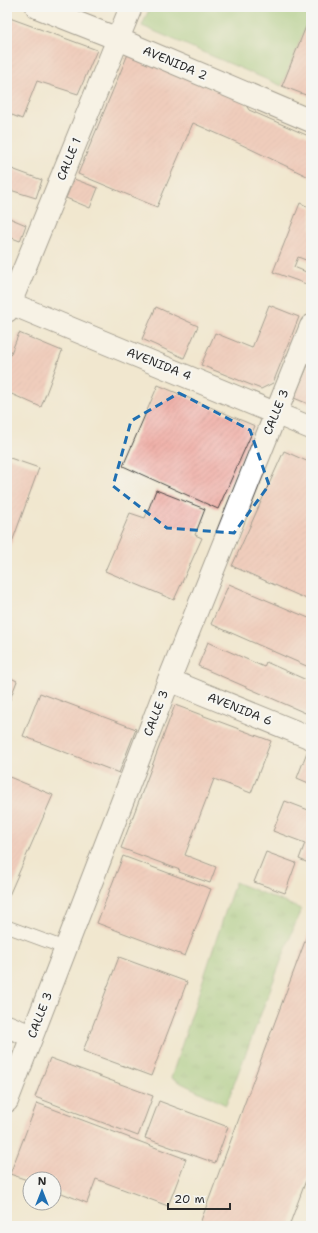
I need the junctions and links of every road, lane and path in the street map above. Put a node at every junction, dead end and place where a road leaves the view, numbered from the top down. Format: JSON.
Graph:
{"nodes":[{"id":1,"x":38,"y":7,"type":"edge"},
{"id":2,"x":131,"y":7,"type":"edge"},
{"id":3,"x":118,"y":39,"type":"junction"},
{"id":4,"x":311,"y":121,"type":"edge"},
{"id":5,"x":8,"y":305,"type":"edge"},
{"id":6,"x":311,"y":326,"type":"edge"},
{"id":7,"x":276,"y":413,"type":"junction"},
{"id":8,"x":311,"y":428,"type":"edge"},
{"id":9,"x":169,"y":680,"type":"junction"},
{"id":10,"x":311,"y":738,"type":"edge"},
{"id":11,"x":7,"y":928,"type":"edge"},
{"id":12,"x":65,"y":948,"type":"junction"},
{"id":13,"x":7,"y":1026,"type":"edge"},
{"id":14,"x":31,"y":1036,"type":"junction"},
{"id":15,"x":7,"y":1102,"type":"edge"}],
"edges":[{"from":1,"to":3,"type":"street","name":"AVENIDA 2"},
{"from":2,"to":3,"type":"street","name":"CALLE 1"},
{"from":3,"to":4,"type":"street","name":"AVENIDA 2"},
{"from":3,"to":5,"type":"street","name":"CALLE 1"},
{"from":5,"to":7,"type":"street","name":"AVENIDA 4"},
{"from":6,"to":7,"type":"street","name":"CALLE 3"},
{"from":7,"to":8,"type":"street","name":"AVENIDA 4"},
{"from":7,"to":9,"type":"street","name":"CALLE 3"},
{"from":9,"to":10,"type":"street","name":"AVENIDA 6"},
{"from":9,"to":12,"type":"street","name":"CALLE 3"},
{"from":11,"to":12,"type":"lane"},
{"from":12,"to":14,"type":"street","name":"CALLE 3"},
{"from":13,"to":14,"type":"street"},
{"from":14,"to":15,"type":"street","name":"CALLE 3"}]}
